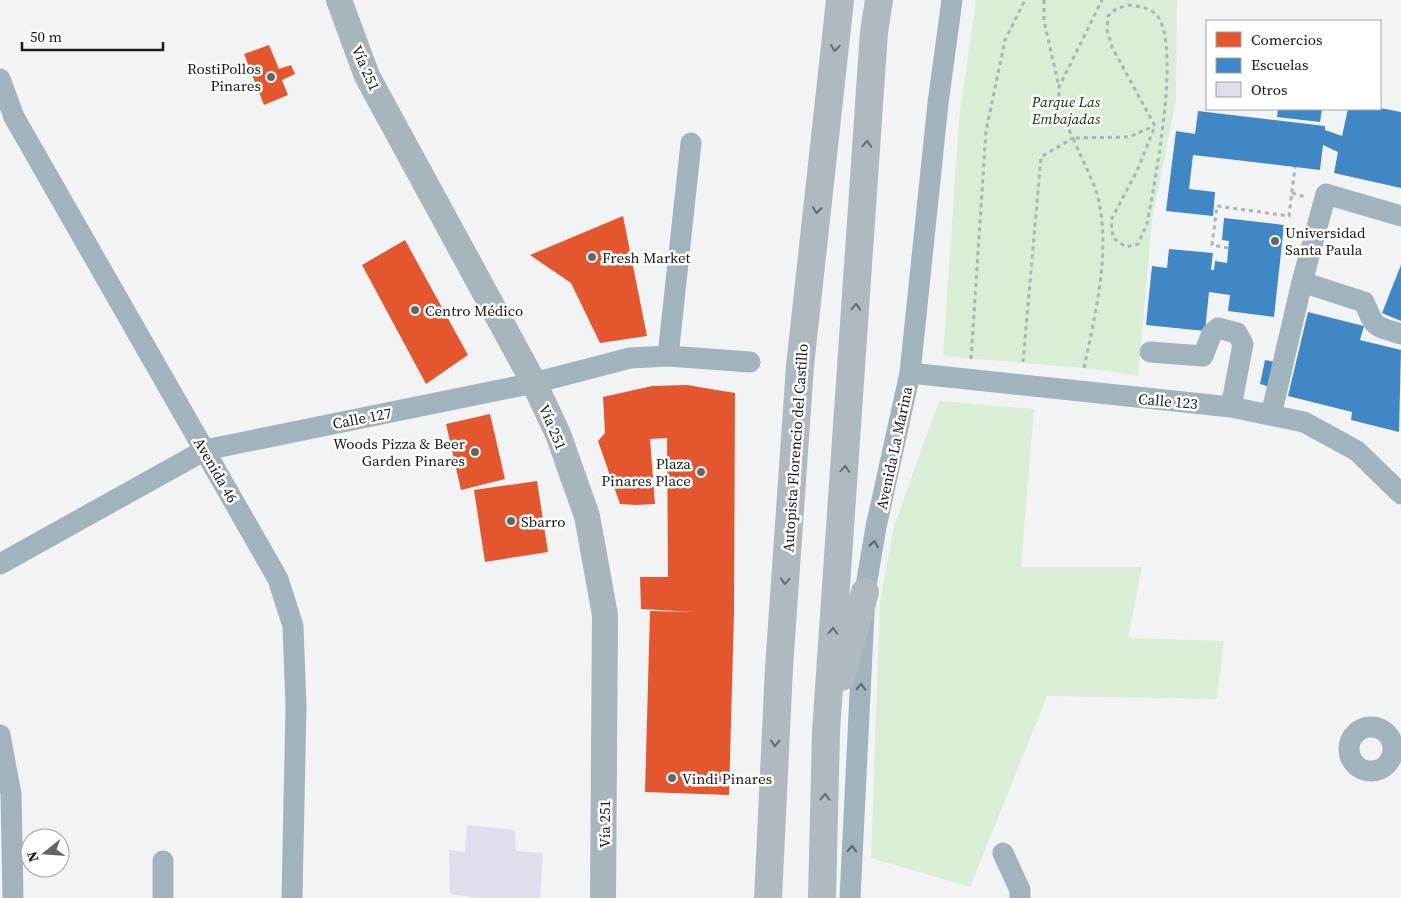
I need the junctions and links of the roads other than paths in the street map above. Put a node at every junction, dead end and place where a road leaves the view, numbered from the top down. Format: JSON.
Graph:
{"nodes":[{"id":1,"x":340,"y":0,"type":"edge"},
{"id":2,"x":840,"y":0,"type":"edge"},
{"id":3,"x":879,"y":0,"type":"edge"},
{"id":4,"x":952,"y":0,"type":"edge"},
{"id":5,"x":0,"y":79,"type":"edge"},
{"id":6,"x":691,"y":143,"type":"dead end"},
{"id":7,"x":1401,"y":216,"type":"edge"},
{"id":8,"x":1302,"y":282,"type":"junction"},
{"id":9,"x":1401,"y":334,"type":"edge"},
{"id":10,"x":1150,"y":352,"type":"dead end"},
{"id":11,"x":668,"y":356,"type":"junction"},
{"id":12,"x":750,"y":362,"type":"dead end"},
{"id":13,"x":910,"y":373,"type":"junction"},
{"id":14,"x":534,"y":383,"type":"junction"},
{"id":15,"x":1231,"y":406,"type":"junction"},
{"id":16,"x":1271,"y":415,"type":"junction"},
{"id":17,"x":205,"y":450,"type":"junction"},
{"id":18,"x":1401,"y":494,"type":"edge"},
{"id":19,"x":0,"y":564,"type":"edge"},
{"id":20,"x":865,"y":592,"type":"junction"},
{"id":21,"x":826,"y":732,"type":"junction"},
{"id":22,"x":0,"y":735,"type":"edge"},
{"id":23,"x":1004,"y":853,"type":"dead end"},
{"id":24,"x":163,"y":861,"type":"dead end"},
{"id":25,"x":13,"y":898,"type":"edge"},
{"id":26,"x":163,"y":898,"type":"edge"},
{"id":27,"x":292,"y":898,"type":"edge"},
{"id":28,"x":603,"y":898,"type":"edge"},
{"id":29,"x":768,"y":898,"type":"edge"},
{"id":30,"x":822,"y":898,"type":"edge"},
{"id":31,"x":850,"y":898,"type":"edge"},
{"id":32,"x":1020,"y":898,"type":"edge"}],
"edges":[{"from":1,"to":14,"type":"main road","name":"Vía 251"},
{"from":2,"to":29,"type":"highway","name":"Autopista Florencio del Castillo","one_way":true},
{"from":21,"to":3,"type":"highway","one_way":true},
{"from":4,"to":13,"type":"street","name":"Avenida La Marina"},
{"from":5,"to":17,"type":"street","name":"Avenida 46"},
{"from":6,"to":11,"type":"street"},
{"from":7,"to":8,"type":"street"},
{"from":8,"to":9,"type":"street"},
{"from":8,"to":16,"type":"street"},
{"from":10,"to":15,"type":"street"},
{"from":11,"to":12,"type":"street","name":"Calle 127"},
{"from":11,"to":14,"type":"street","name":"Calle 127"},
{"from":13,"to":15,"type":"street","name":"Calle 123"},
{"from":20,"to":13,"type":"street","name":"Avenida La Marina","one_way":true},
{"from":14,"to":17,"type":"street","name":"Calle 127"},
{"from":14,"to":28,"type":"main road","name":"Vía 251"},
{"from":15,"to":16,"type":"street","name":"Calle 123"},
{"from":16,"to":18,"type":"street","name":"Calle 123"},
{"from":17,"to":19,"type":"street","name":"Calle 127"},
{"from":17,"to":27,"type":"street","name":"Avenida 46"},
{"from":20,"to":21,"type":"highway"},
{"from":31,"to":20,"type":"street","name":"Avenida La Marina","one_way":true},
{"from":30,"to":21,"type":"highway","one_way":true},
{"from":22,"to":25,"type":"street"},
{"from":23,"to":32,"type":"street"},
{"from":24,"to":26,"type":"street"}]}
